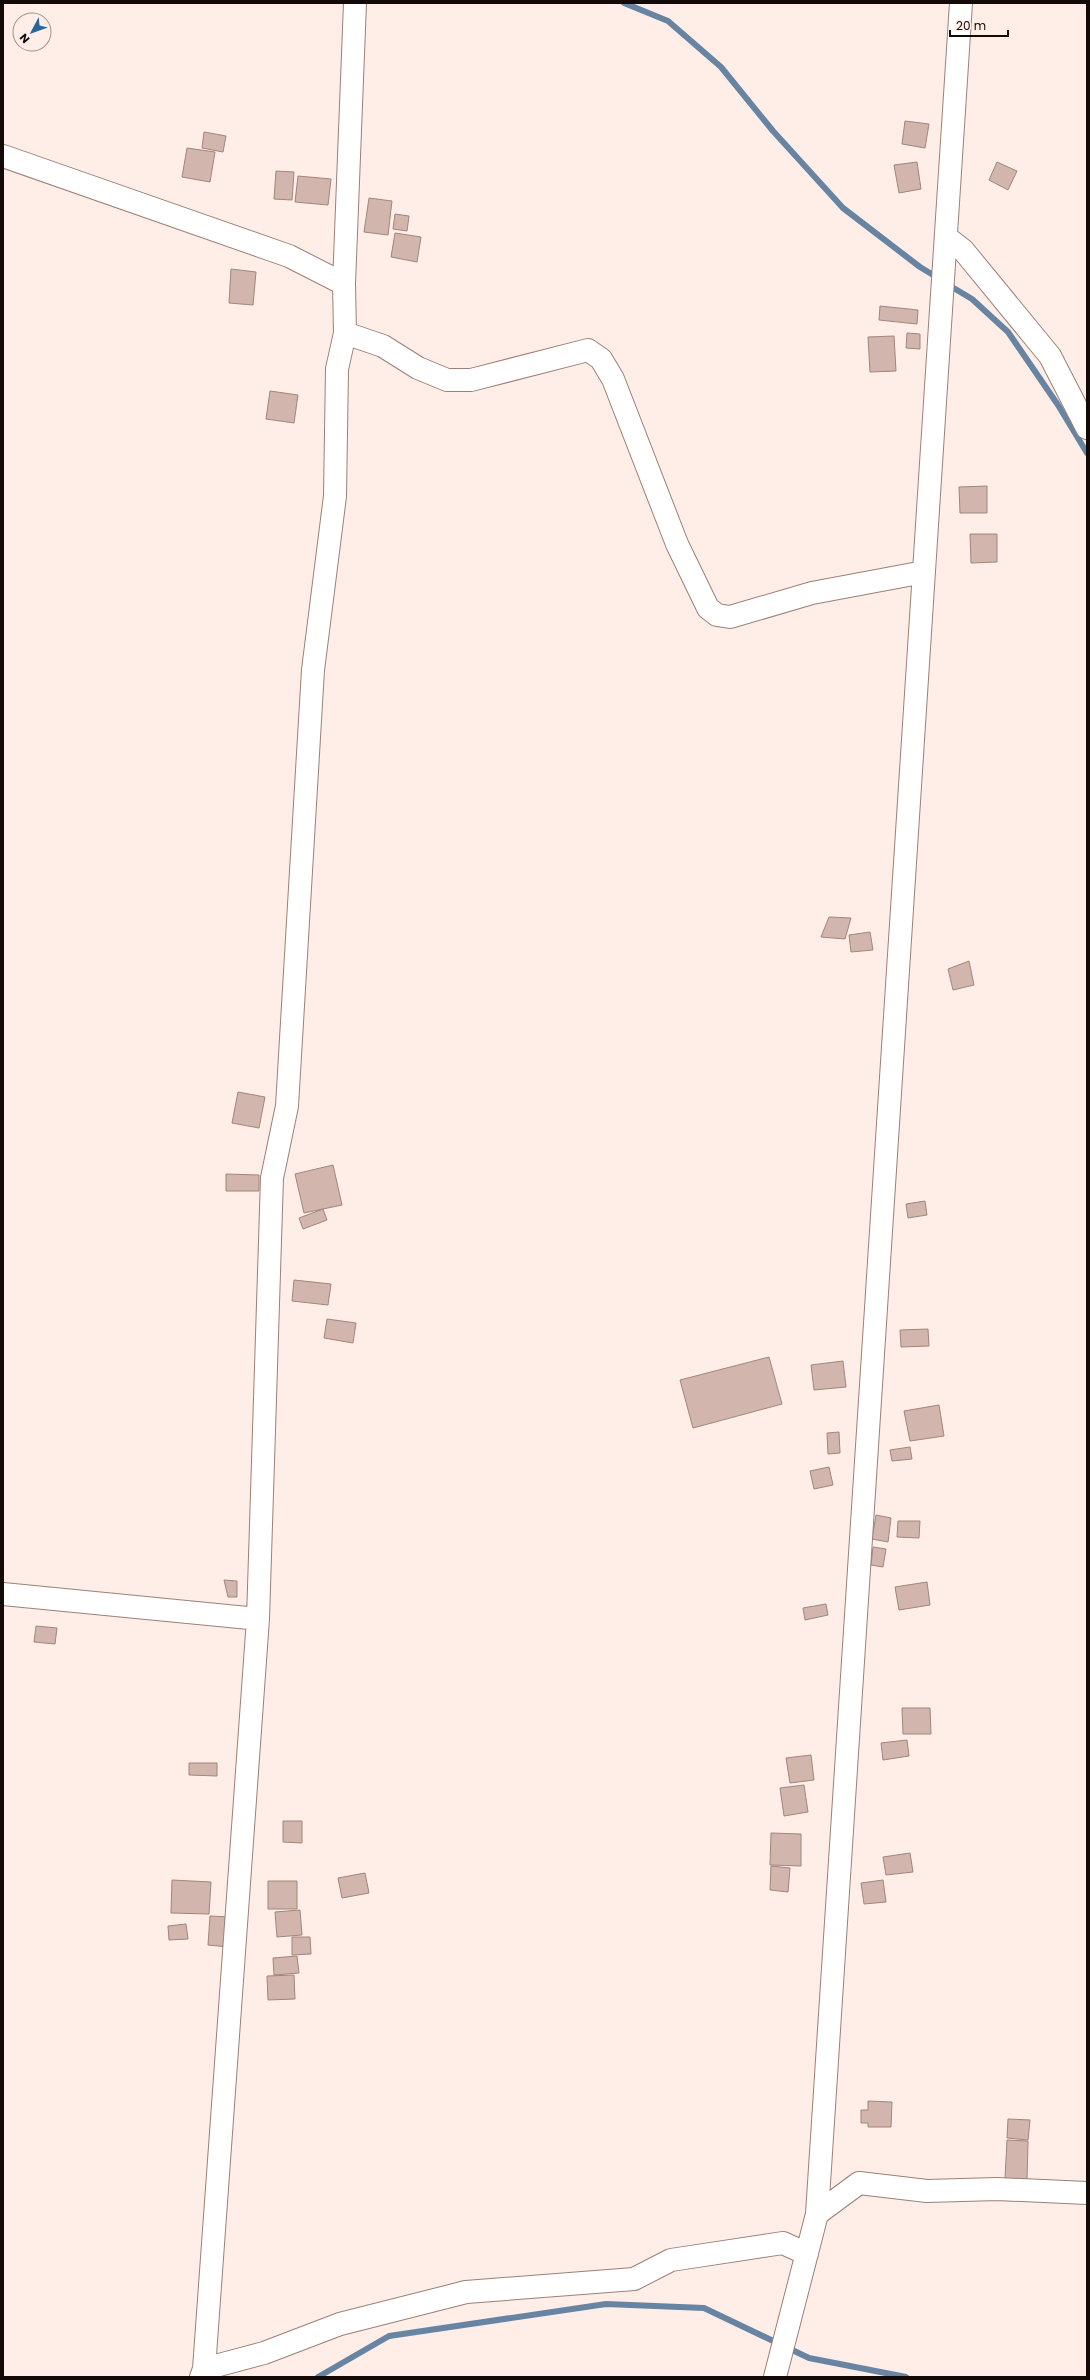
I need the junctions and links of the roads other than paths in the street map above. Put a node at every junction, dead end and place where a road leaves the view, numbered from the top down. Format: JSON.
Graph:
{"nodes":[{"id":1,"x":355,"y":3,"type":"edge"},
{"id":2,"x":961,"y":3,"type":"edge"},
{"id":3,"x":3,"y":156,"type":"edge"},
{"id":4,"x":946,"y":237,"type":"junction"},
{"id":5,"x":344,"y":284,"type":"junction"},
{"id":6,"x":345,"y":333,"type":"junction"},
{"id":7,"x":1087,"y":428,"type":"edge"},
{"id":8,"x":924,"y":572,"type":"junction"},
{"id":9,"x":3,"y":1594,"type":"edge"},
{"id":10,"x":258,"y":1620,"type":"junction"},
{"id":11,"x":1087,"y":2193,"type":"edge"},
{"id":12,"x":817,"y":2214,"type":"junction"},
{"id":13,"x":807,"y":2254,"type":"junction"},
{"id":14,"x":203,"y":2373,"type":"edge"},
{"id":15,"x":775,"y":2377,"type":"edge"}],
"edges":[{"from":1,"to":5,"type":"street"},
{"from":2,"to":4,"type":"street"},
{"from":3,"to":5,"type":"street"},
{"from":4,"to":7,"type":"street"},
{"from":4,"to":8,"type":"street"},
{"from":5,"to":6,"type":"street"},
{"from":6,"to":8,"type":"street"},
{"from":6,"to":10,"type":"street"},
{"from":8,"to":12,"type":"street"},
{"from":9,"to":10,"type":"street"},
{"from":10,"to":14,"type":"street"},
{"from":11,"to":12,"type":"street"},
{"from":12,"to":13,"type":"street"},
{"from":13,"to":14,"type":"street"},
{"from":13,"to":15,"type":"street"}]}
